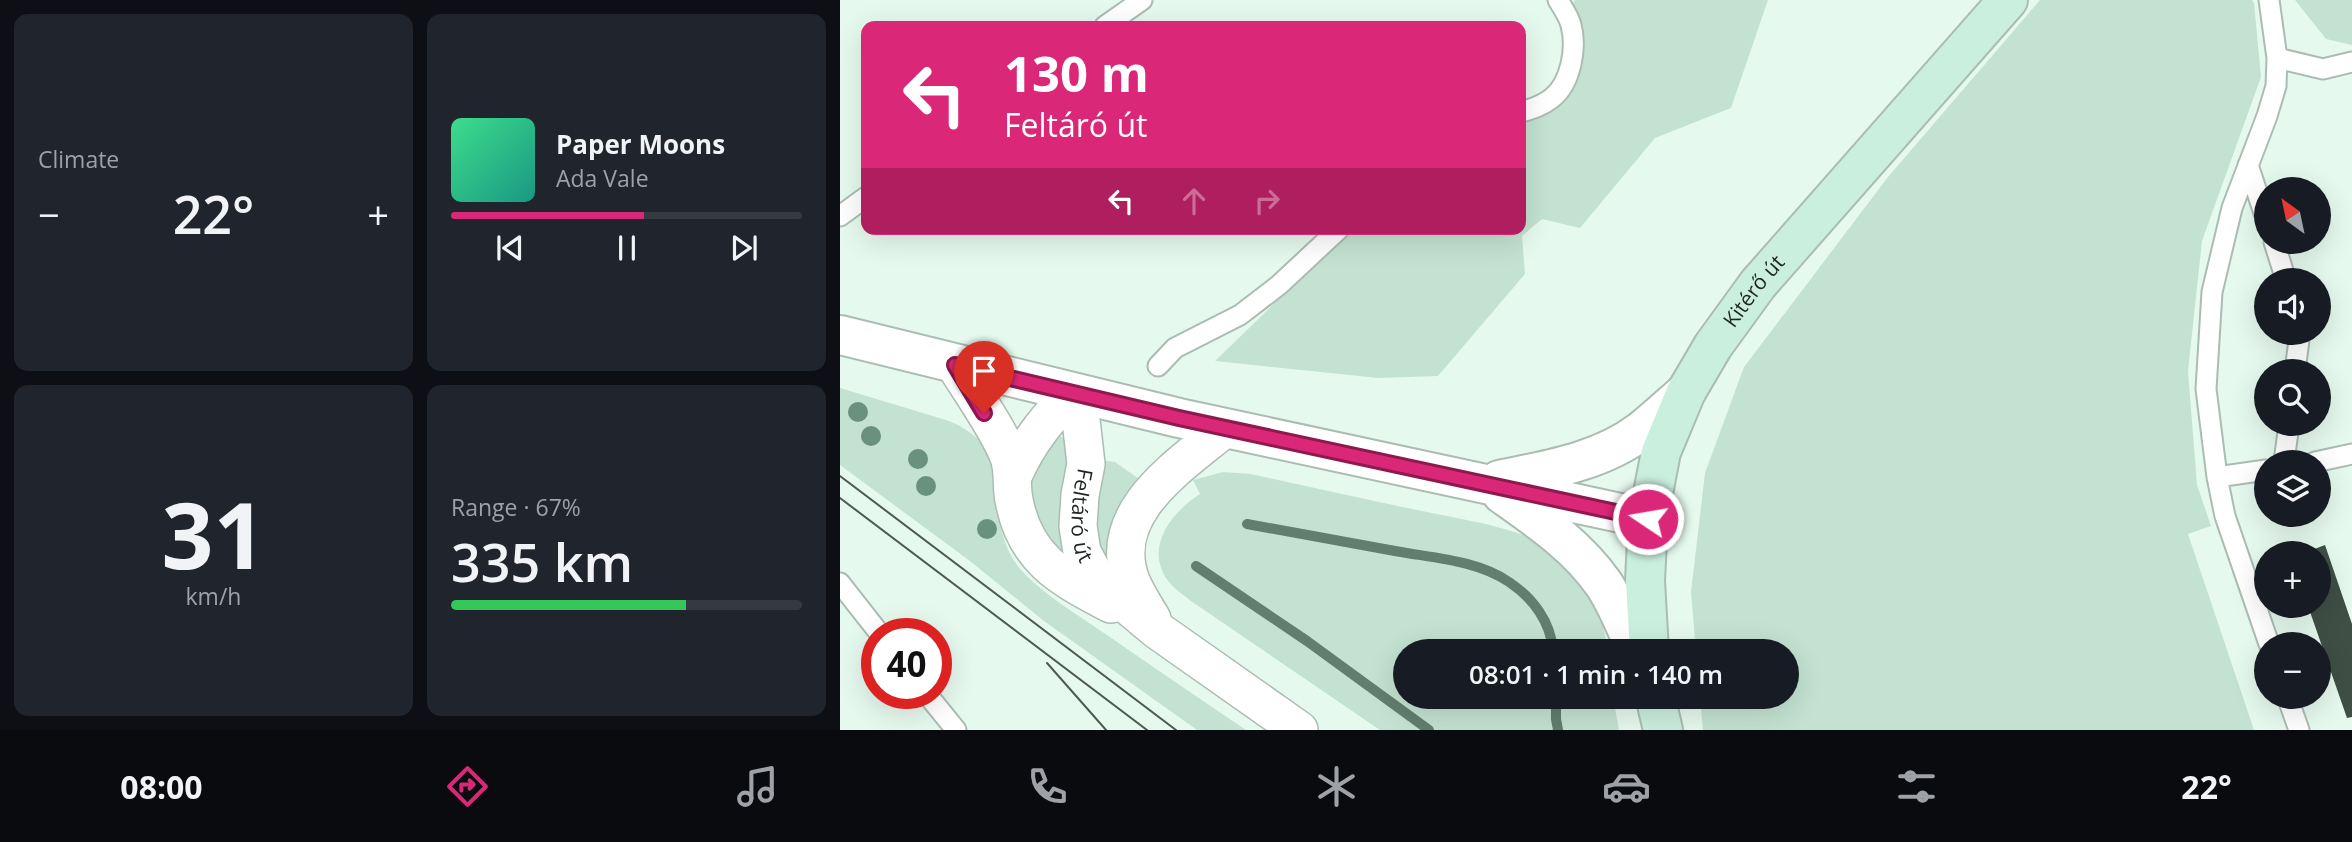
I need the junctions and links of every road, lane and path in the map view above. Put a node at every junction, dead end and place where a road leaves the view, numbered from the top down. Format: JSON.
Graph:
{"nodes":[{"id":1,"x":1142,"y":0,"type":"edge"},
{"id":2,"x":1558,"y":0,"type":"edge"},
{"id":3,"x":2008,"y":0,"type":"edge"},
{"id":4,"x":2269,"y":0,"type":"edge"},
{"id":5,"x":1112,"y":21,"type":"edge"},
{"id":6,"x":2277,"y":58,"type":"junction"},
{"id":7,"x":2352,"y":62,"type":"edge"},
{"id":8,"x":1526,"y":110,"type":"edge"},
{"id":9,"x":2248,"y":165,"type":"junction"},
{"id":10,"x":2254,"y":183,"type":"edge"},
{"id":11,"x":861,"y":201,"type":"edge"},
{"id":12,"x":840,"y":216,"type":"edge"},
{"id":13,"x":1333,"y":235,"type":"edge"},
{"id":14,"x":840,"y":335,"type":"edge"},
{"id":15,"x":955,"y":365,"type":"junction"},
{"id":16,"x":1158,"y":366,"type":"dead end"},
{"id":17,"x":1072,"y":392,"type":"junction"},
{"id":18,"x":1686,"y":392,"type":"junction"},
{"id":19,"x":1225,"y":428,"type":"junction"},
{"id":20,"x":2352,"y":454,"type":"edge"},
{"id":21,"x":2331,"y":459,"type":"edge"},
{"id":22,"x":2254,"y":472,"type":"edge"},
{"id":23,"x":1013,"y":476,"type":"junction"},
{"id":24,"x":2217,"y":477,"type":"junction"},
{"id":25,"x":1486,"y":483,"type":"junction"},
{"id":26,"x":1648,"y":519,"type":"junction"},
{"id":27,"x":840,"y":583,"type":"edge"},
{"id":28,"x":867,"y":618,"type":"edge"},
{"id":29,"x":1157,"y":630,"type":"junction"},
{"id":30,"x":2265,"y":632,"type":"edge"},
{"id":31,"x":1631,"y":639,"type":"edge"},
{"id":32,"x":1648,"y":639,"type":"edge"},
{"id":33,"x":939,"y":709,"type":"edge"},
{"id":34,"x":1658,"y":709,"type":"edge"},
{"id":35,"x":2292,"y":709,"type":"edge"},
{"id":36,"x":956,"y":730,"type":"edge"},
{"id":37,"x":1299,"y":730,"type":"edge"},
{"id":38,"x":1663,"y":730,"type":"edge"},
{"id":39,"x":2299,"y":730,"type":"edge"}],
"edges":[{"from":1,"to":5,"type":"lane"},
{"from":2,"to":8,"type":"lane"},
{"from":3,"to":18,"type":"main road","name":"Kitérő út"},
{"from":4,"to":6,"type":"lane"},
{"from":6,"to":7,"type":"lane"},
{"from":6,"to":9,"type":"lane"},
{"from":9,"to":10,"type":"lane"},
{"from":9,"to":24,"type":"lane"},
{"from":11,"to":12,"type":"lane"},
{"from":13,"to":16,"type":"lane"},
{"from":14,"to":15,"type":"street"},
{"from":15,"to":17,"type":"street"},
{"from":15,"to":23,"type":"street","name":"Feltáró út"},
{"from":17,"to":19,"type":"street"},
{"from":17,"to":23,"type":"street"},
{"from":17,"to":29,"type":"street","name":"Feltáró út"},
{"from":18,"to":25,"type":"street"},
{"from":18,"to":26,"type":"main road","name":"Kitérő út"},
{"from":19,"to":25,"type":"street"},
{"from":19,"to":29,"type":"street","name":"Feltáró út"},
{"from":20,"to":21,"type":"lane"},
{"from":22,"to":24,"type":"lane"},
{"from":23,"to":29,"type":"street","name":"Feltáró út"},
{"from":24,"to":30,"type":"lane"},
{"from":25,"to":26,"type":"street"},
{"from":25,"to":31,"type":"street"},
{"from":26,"to":32,"type":"main road","name":"Kitérő út"},
{"from":27,"to":28,"type":"lane"},
{"from":29,"to":37,"type":"street","name":"Feltáró út"},
{"from":33,"to":36,"type":"lane"},
{"from":34,"to":38,"type":"main road"},
{"from":35,"to":39,"type":"lane"}]}
